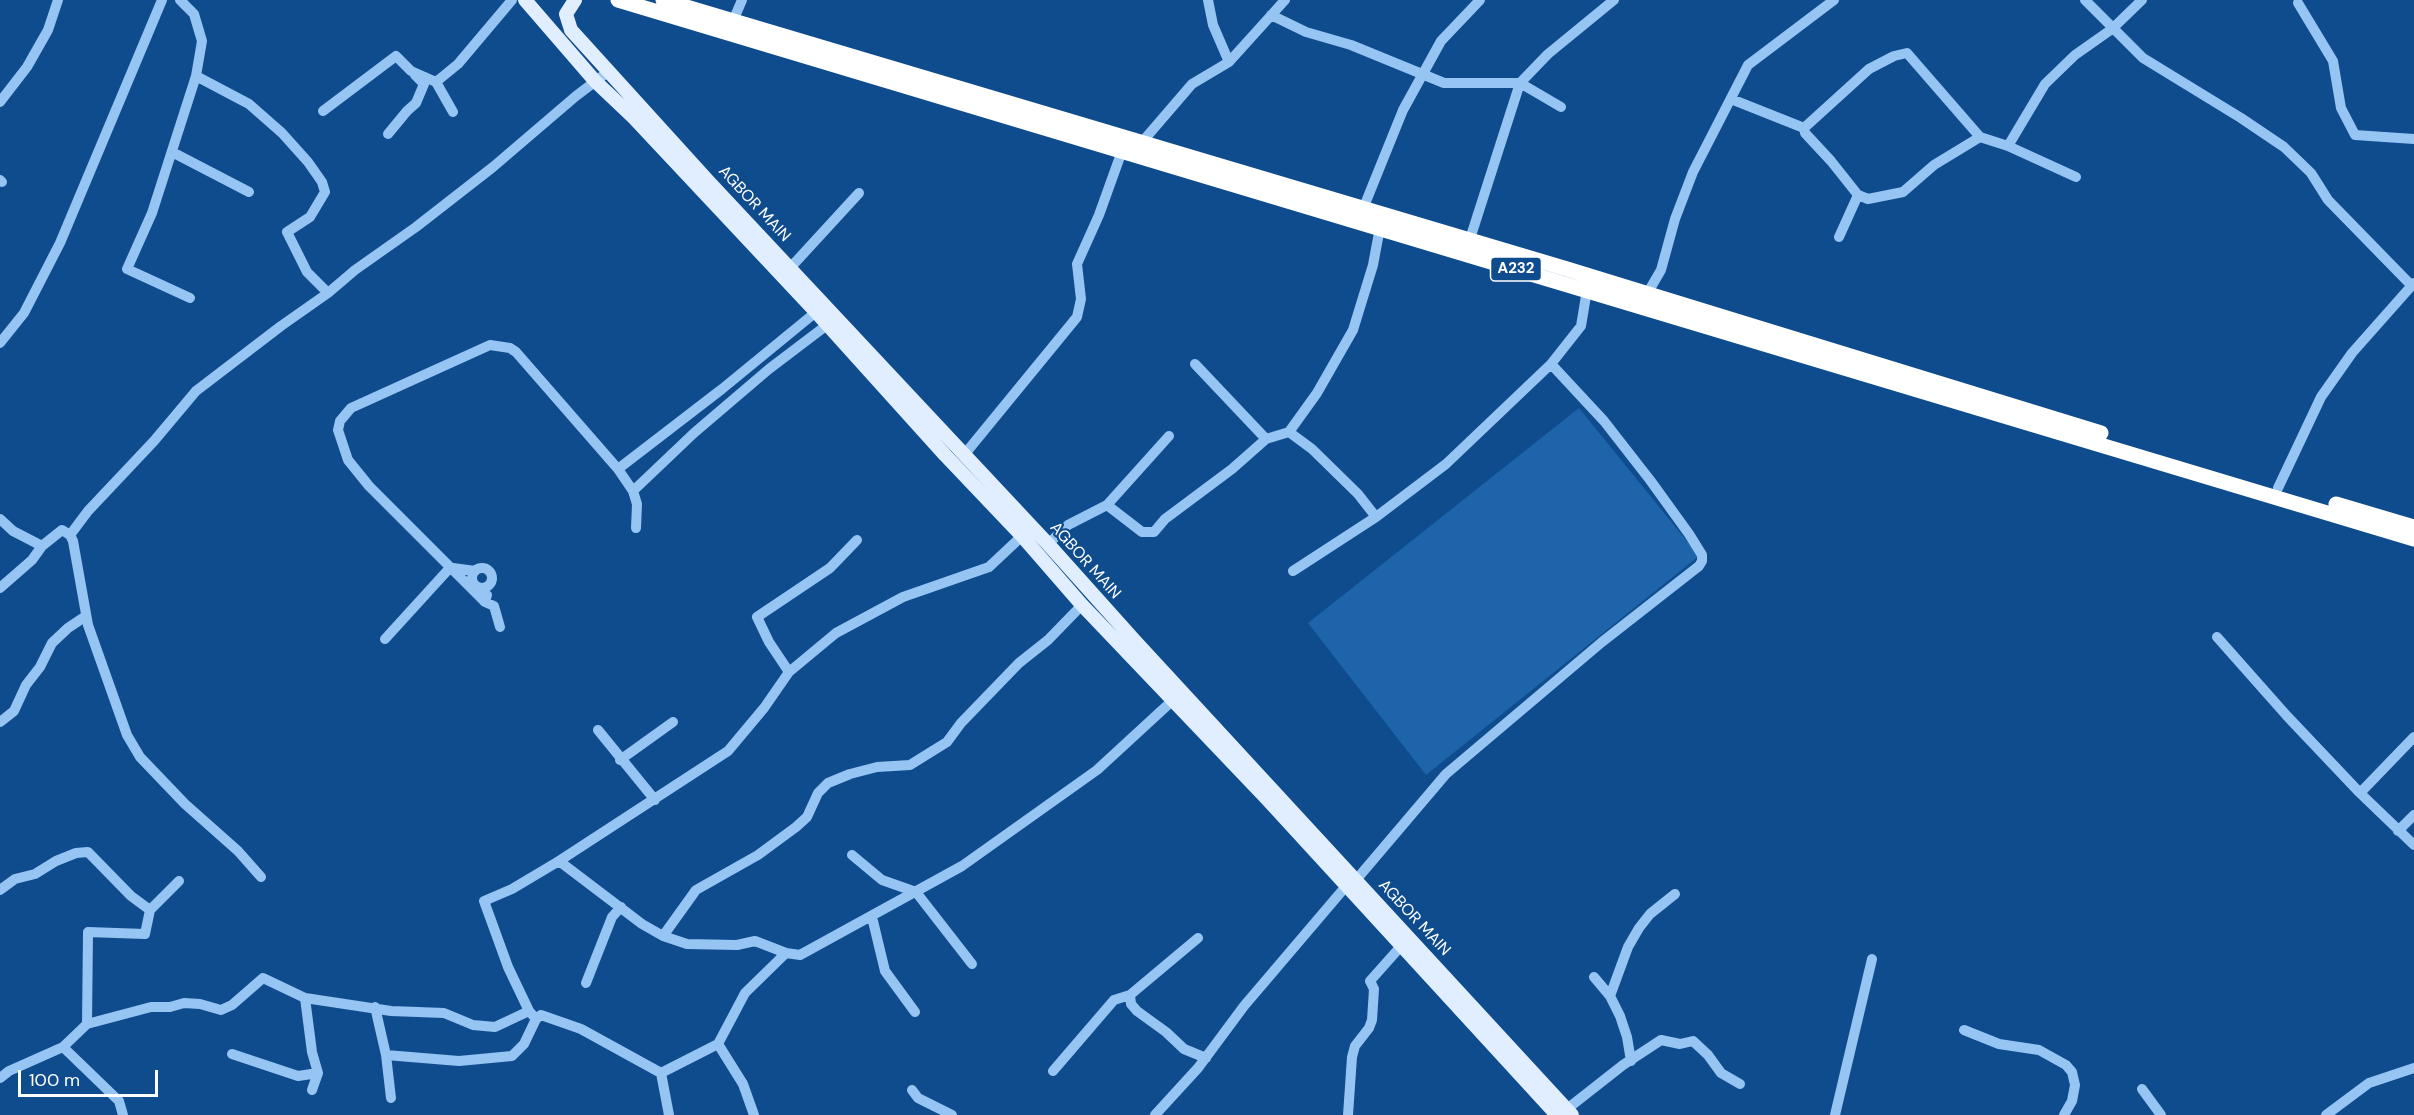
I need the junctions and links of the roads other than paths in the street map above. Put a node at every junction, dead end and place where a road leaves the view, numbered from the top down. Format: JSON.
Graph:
{"nodes":[{"id":1,"x":58,"y":0,"type":"edge"},
{"id":2,"x":162,"y":0,"type":"edge"},
{"id":3,"x":180,"y":0,"type":"edge"},
{"id":4,"x":512,"y":0,"type":"edge"},
{"id":5,"x":525,"y":0,"type":"edge"},
{"id":6,"x":574,"y":0,"type":"edge"},
{"id":7,"x":618,"y":0,"type":"edge"},
{"id":8,"x":663,"y":0,"type":"edge"},
{"id":9,"x":742,"y":0,"type":"edge"},
{"id":10,"x":1208,"y":0,"type":"edge"},
{"id":11,"x":1285,"y":0,"type":"edge"},
{"id":12,"x":1480,"y":0,"type":"edge"},
{"id":13,"x":1614,"y":0,"type":"edge"},
{"id":14,"x":1834,"y":0,"type":"edge"},
{"id":15,"x":2085,"y":0,"type":"edge"},
{"id":16,"x":2142,"y":0,"type":"edge"},
{"id":17,"x":2298,"y":3,"type":"dead end"},
{"id":18,"x":1272,"y":15,"type":"junction"},
{"id":19,"x":733,"y":21,"type":"junction"},
{"id":20,"x":2112,"y":29,"type":"junction"},
{"id":21,"x":1229,"y":62,"type":"junction"},
{"id":22,"x":411,"y":71,"type":"junction"},
{"id":23,"x":609,"y":71,"type":"junction"},
{"id":24,"x":1424,"y":74,"type":"junction"},
{"id":25,"x":196,"y":76,"type":"junction"},
{"id":26,"x":595,"y":81,"type":"junction"},
{"id":27,"x":436,"y":82,"type":"junction"},
{"id":28,"x":1520,"y":83,"type":"junction"},
{"id":29,"x":1731,"y":99,"type":"junction"},
{"id":30,"x":0,"y":102,"type":"edge"},
{"id":31,"x":1561,"y":107,"type":"dead end"},
{"id":32,"x":323,"y":111,"type":"dead end"},
{"id":33,"x":453,"y":112,"type":"dead end"},
{"id":34,"x":1804,"y":128,"type":"junction"},
{"id":35,"x":388,"y":134,"type":"dead end"},
{"id":36,"x":1980,"y":137,"type":"junction"},
{"id":37,"x":2414,"y":139,"type":"edge"},
{"id":38,"x":1143,"y":141,"type":"junction"},
{"id":39,"x":2007,"y":146,"type":"junction"},
{"id":40,"x":1122,"y":151,"type":"junction"},
{"id":41,"x":172,"y":152,"type":"junction"},
{"id":42,"x":2076,"y":177,"type":"dead end"},
{"id":43,"x":249,"y":192,"type":"dead end"},
{"id":44,"x":859,"y":193,"type":"dead end"},
{"id":45,"x":1858,"y":195,"type":"junction"},
{"id":46,"x":1363,"y":209,"type":"junction"},
{"id":47,"x":1381,"y":222,"type":"junction"},
{"id":48,"x":1839,"y":237,"type":"dead end"},
{"id":49,"x":1469,"y":242,"type":"junction"},
{"id":50,"x":791,"y":267,"type":"junction"},
{"id":51,"x":2413,"y":284,"type":"edge"},
{"id":52,"x":1587,"y":290,"type":"junction"},
{"id":53,"x":328,"y":293,"type":"junction"},
{"id":54,"x":1647,"y":294,"type":"junction"},
{"id":55,"x":190,"y":298,"type":"dead end"},
{"id":56,"x":816,"y":312,"type":"junction"},
{"id":57,"x":827,"y":325,"type":"junction"},
{"id":58,"x":0,"y":343,"type":"edge"},
{"id":59,"x":1195,"y":364,"type":"dead end"},
{"id":60,"x":1551,"y":364,"type":"junction"},
{"id":61,"x":1290,"y":432,"type":"junction"},
{"id":62,"x":1169,"y":436,"type":"dead end"},
{"id":63,"x":1266,"y":439,"type":"junction"},
{"id":64,"x":964,"y":455,"type":"junction"},
{"id":65,"x":618,"y":469,"type":"junction"},
{"id":66,"x":2278,"y":488,"type":"junction"},
{"id":67,"x":633,"y":491,"type":"junction"},
{"id":68,"x":1107,"y":505,"type":"junction"},
{"id":69,"x":1376,"y":517,"type":"junction"},
{"id":70,"x":0,"y":519,"type":"edge"},
{"id":71,"x":2414,"y":527,"type":"edge"},
{"id":72,"x":636,"y":528,"type":"dead end"},
{"id":73,"x":70,"y":535,"type":"junction"},
{"id":74,"x":1022,"y":536,"type":"junction"},
{"id":75,"x":2414,"y":539,"type":"edge"},
{"id":76,"x":856,"y":540,"type":"dead end"},
{"id":77,"x":1048,"y":544,"type":"junction"},
{"id":78,"x":42,"y":546,"type":"junction"},
{"id":79,"x":453,"y":568,"type":"junction"},
{"id":80,"x":1293,"y":572,"type":"dead end"},
{"id":81,"x":0,"y":588,"type":"edge"},
{"id":82,"x":485,"y":602,"type":"junction"},
{"id":83,"x":1082,"y":605,"type":"junction"},
{"id":84,"x":86,"y":616,"type":"junction"},
{"id":85,"x":500,"y":627,"type":"dead end"},
{"id":86,"x":2217,"y":637,"type":"dead end"},
{"id":87,"x":385,"y":639,"type":"dead end"},
{"id":88,"x":789,"y":672,"type":"junction"},
{"id":89,"x":1172,"y":701,"type":"junction"},
{"id":90,"x":0,"y":722,"type":"edge"},
{"id":91,"x":673,"y":722,"type":"dead end"},
{"id":92,"x":598,"y":730,"type":"dead end"},
{"id":93,"x":2414,"y":737,"type":"edge"},
{"id":94,"x":621,"y":760,"type":"junction"},
{"id":95,"x":2360,"y":793,"type":"junction"},
{"id":96,"x":656,"y":800,"type":"junction"},
{"id":97,"x":2414,"y":815,"type":"edge"},
{"id":98,"x":2398,"y":831,"type":"junction"},
{"id":99,"x":2414,"y":845,"type":"edge"},
{"id":100,"x":852,"y":855,"type":"dead end"},
{"id":101,"x":559,"y":861,"type":"junction"},
{"id":102,"x":261,"y":877,"type":"dead end"},
{"id":103,"x":179,"y":881,"type":"dead end"},
{"id":104,"x":1352,"y":883,"type":"junction"},
{"id":105,"x":0,"y":890,"type":"edge"},
{"id":106,"x":916,"y":892,"type":"junction"},
{"id":107,"x":1675,"y":894,"type":"dead end"},
{"id":108,"x":621,"y":907,"type":"junction"},
{"id":109,"x":150,"y":910,"type":"junction"},
{"id":110,"x":872,"y":917,"type":"junction"},
{"id":111,"x":663,"y":936,"type":"junction"},
{"id":112,"x":1198,"y":938,"type":"dead end"},
{"id":113,"x":1402,"y":945,"type":"junction"},
{"id":114,"x":786,"y":953,"type":"junction"},
{"id":115,"x":1872,"y":959,"type":"dead end"},
{"id":116,"x":972,"y":964,"type":"dead end"},
{"id":117,"x":1594,"y":977,"type":"dead end"},
{"id":118,"x":586,"y":983,"type":"dead end"},
{"id":119,"x":1130,"y":995,"type":"junction"},
{"id":120,"x":1610,"y":996,"type":"junction"},
{"id":121,"x":305,"y":998,"type":"junction"},
{"id":122,"x":375,"y":1006,"type":"junction"},
{"id":123,"x":915,"y":1012,"type":"dead end"},
{"id":124,"x":532,"y":1015,"type":"junction"},
{"id":125,"x":87,"y":1023,"type":"junction"},
{"id":126,"x":1964,"y":1030,"type":"dead end"},
{"id":127,"x":718,"y":1044,"type":"junction"},
{"id":128,"x":63,"y":1047,"type":"junction"},
{"id":129,"x":232,"y":1054,"type":"dead end"},
{"id":130,"x":386,"y":1055,"type":"junction"},
{"id":131,"x":1206,"y":1058,"type":"junction"},
{"id":132,"x":1630,"y":1061,"type":"junction"},
{"id":133,"x":2414,"y":1068,"type":"edge"},
{"id":134,"x":1053,"y":1071,"type":"dead end"},
{"id":135,"x":318,"y":1073,"type":"junction"},
{"id":136,"x":661,"y":1073,"type":"junction"},
{"id":137,"x":0,"y":1078,"type":"edge"},
{"id":138,"x":1740,"y":1084,"type":"dead end"},
{"id":139,"x":2142,"y":1089,"type":"dead end"},
{"id":140,"x":312,"y":1090,"type":"dead end"},
{"id":141,"x":912,"y":1090,"type":"dead end"},
{"id":142,"x":391,"y":1098,"type":"dead end"},
{"id":143,"x":1565,"y":1113,"type":"edge"},
{"id":144,"x":123,"y":1115,"type":"edge"},
{"id":145,"x":669,"y":1115,"type":"edge"},
{"id":146,"x":754,"y":1115,"type":"edge"},
{"id":147,"x":952,"y":1115,"type":"edge"},
{"id":148,"x":1155,"y":1115,"type":"edge"},
{"id":149,"x":1348,"y":1115,"type":"edge"},
{"id":150,"x":1835,"y":1115,"type":"edge"},
{"id":151,"x":2064,"y":1115,"type":"edge"},
{"id":152,"x":2161,"y":1115,"type":"edge"},
{"id":153,"x":2326,"y":1115,"type":"edge"}],
"edges":[{"from":1,"to":30,"type":"street"},
{"from":2,"to":58,"type":"street"},
{"from":3,"to":25,"type":"street"},
{"from":4,"to":27,"type":"street"},
{"from":5,"to":26,"type":"main road","name":"AGBOR MAIN"},
{"from":6,"to":23,"type":"main road","name":"AGBOR MAIN"},
{"from":7,"to":40,"type":"highway","number":"A232"},
{"from":8,"to":19,"type":"highway","number":"A232"},
{"from":9,"to":19,"type":"street"},
{"from":10,"to":21,"type":"street"},
{"from":11,"to":18,"type":"street"},
{"from":12,"to":24,"type":"street"},
{"from":13,"to":28,"type":"street"},
{"from":14,"to":29,"type":"street"},
{"from":15,"to":20,"type":"street"},
{"from":16,"to":20,"type":"street"},
{"from":17,"to":37,"type":"street"},
{"from":18,"to":21,"type":"street"},
{"from":18,"to":24,"type":"street"},
{"from":19,"to":38,"type":"highway","number":"A232"},
{"from":20,"to":39,"type":"street"},
{"from":20,"to":51,"type":"street"},
{"from":21,"to":38,"type":"street"},
{"from":22,"to":27,"type":"street"},
{"from":22,"to":32,"type":"street"},
{"from":22,"to":35,"type":"street"},
{"from":23,"to":26,"type":"street"},
{"from":23,"to":50,"type":"main road","name":"AGBOR MAIN"},
{"from":24,"to":28,"type":"street"},
{"from":24,"to":46,"type":"street"},
{"from":25,"to":41,"type":"street"},
{"from":25,"to":53,"type":"street"},
{"from":26,"to":53,"type":"street"},
{"from":26,"to":56,"type":"main road","name":"AGBOR MAIN"},
{"from":27,"to":33,"type":"street"},
{"from":28,"to":31,"type":"street"},
{"from":28,"to":49,"type":"street"},
{"from":29,"to":34,"type":"street"},
{"from":29,"to":54,"type":"street"},
{"from":34,"to":36,"type":"street"},
{"from":34,"to":45,"type":"street"},
{"from":36,"to":39,"type":"street"},
{"from":36,"to":45,"type":"street"},
{"from":38,"to":46,"type":"highway","number":"A232"},
{"from":39,"to":42,"type":"street"},
{"from":40,"to":47,"type":"highway","number":"A232"},
{"from":40,"to":64,"type":"street"},
{"from":41,"to":43,"type":"street"},
{"from":41,"to":55,"type":"street"},
{"from":44,"to":50,"type":"street"},
{"from":45,"to":48,"type":"street"},
{"from":46,"to":47,"type":"highway","number":"A232"},
{"from":47,"to":49,"type":"highway","number":"A232"},
{"from":47,"to":52,"type":"highway","number":"A232"},
{"from":47,"to":61,"type":"street"},
{"from":49,"to":54,"type":"highway","number":"A232"},
{"from":50,"to":64,"type":"main road","name":"AGBOR MAIN"},
{"from":51,"to":66,"type":"street"},
{"from":52,"to":60,"type":"street"},
{"from":52,"to":75,"type":"highway","number":"A232"},
{"from":53,"to":73,"type":"street"},
{"from":54,"to":66,"type":"highway","number":"A232"},
{"from":56,"to":57,"type":"main road","name":"AGBOR MAIN"},
{"from":56,"to":65,"type":"street"},
{"from":57,"to":67,"type":"street"},
{"from":57,"to":74,"type":"main road","name":"AGBOR MAIN"},
{"from":59,"to":63,"type":"street"},
{"from":60,"to":69,"type":"street"},
{"from":60,"to":104,"type":"street"},
{"from":61,"to":63,"type":"street"},
{"from":61,"to":69,"type":"street"},
{"from":62,"to":68,"type":"street"},
{"from":63,"to":68,"type":"street"},
{"from":64,"to":77,"type":"main road","name":"AGBOR MAIN"},
{"from":65,"to":67,"type":"street"},
{"from":65,"to":79,"type":"street"},
{"from":66,"to":71,"type":"highway","number":"A232"},
{"from":67,"to":72,"type":"street"},
{"from":68,"to":77,"type":"street"},
{"from":69,"to":80,"type":"street"},
{"from":70,"to":78,"type":"street"},
{"from":73,"to":78,"type":"street"},
{"from":73,"to":84,"type":"street"},
{"from":74,"to":83,"type":"main road","name":"AGBOR MAIN"},
{"from":74,"to":88,"type":"street"},
{"from":76,"to":88,"type":"street"},
{"from":77,"to":104,"type":"main road","name":"AGBOR MAIN"},
{"from":78,"to":81,"type":"street"},
{"from":79,"to":82,"type":"street"},
{"from":79,"to":82,"type":"street"},
{"from":79,"to":87,"type":"street"},
{"from":82,"to":85,"type":"street"},
{"from":83,"to":89,"type":"main road","name":"AGBOR MAIN"},
{"from":83,"to":111,"type":"street"},
{"from":84,"to":90,"type":"street"},
{"from":84,"to":102,"type":"street"},
{"from":86,"to":95,"type":"street"},
{"from":88,"to":96,"type":"street"},
{"from":89,"to":104,"type":"main road","name":"AGBOR MAIN"},
{"from":89,"to":106,"type":"street"},
{"from":91,"to":94,"type":"street"},
{"from":92,"to":94,"type":"street"},
{"from":93,"to":95,"type":"street"},
{"from":94,"to":96,"type":"street"},
{"from":95,"to":98,"type":"street"},
{"from":96,"to":101,"type":"street"},
{"from":97,"to":98,"type":"street"},
{"from":98,"to":99,"type":"street"},
{"from":100,"to":106,"type":"street"},
{"from":101,"to":108,"type":"street"},
{"from":101,"to":124,"type":"street"},
{"from":103,"to":109,"type":"street"},
{"from":104,"to":113,"type":"main road","name":"AGBOR MAIN"},
{"from":104,"to":131,"type":"street"},
{"from":104,"to":143,"type":"main road","name":"AGBOR MAIN"},
{"from":105,"to":109,"type":"street"},
{"from":106,"to":110,"type":"street"},
{"from":106,"to":116,"type":"street"},
{"from":107,"to":120,"type":"street"},
{"from":108,"to":111,"type":"street"},
{"from":108,"to":118,"type":"street"},
{"from":109,"to":125,"type":"street"},
{"from":110,"to":114,"type":"street"},
{"from":110,"to":123,"type":"street"},
{"from":111,"to":114,"type":"street"},
{"from":112,"to":119,"type":"street"},
{"from":113,"to":143,"type":"main road","name":"AGBOR MAIN"},
{"from":113,"to":149,"type":"street"},
{"from":114,"to":127,"type":"street"},
{"from":115,"to":150,"type":"street"},
{"from":117,"to":120,"type":"street"},
{"from":119,"to":131,"type":"street"},
{"from":119,"to":134,"type":"street"},
{"from":120,"to":132,"type":"street"},
{"from":121,"to":122,"type":"street"},
{"from":121,"to":125,"type":"street"},
{"from":121,"to":135,"type":"street"},
{"from":122,"to":124,"type":"street"},
{"from":122,"to":130,"type":"street"},
{"from":124,"to":130,"type":"street"},
{"from":124,"to":136,"type":"street"},
{"from":125,"to":128,"type":"street"},
{"from":126,"to":151,"type":"street"},
{"from":127,"to":136,"type":"street"},
{"from":127,"to":146,"type":"street"},
{"from":128,"to":137,"type":"street"},
{"from":128,"to":144,"type":"street"},
{"from":129,"to":135,"type":"street"},
{"from":130,"to":142,"type":"street"},
{"from":131,"to":148,"type":"street"},
{"from":132,"to":138,"type":"street"},
{"from":132,"to":143,"type":"street"},
{"from":133,"to":153,"type":"street"},
{"from":135,"to":140,"type":"street"},
{"from":136,"to":145,"type":"street"},
{"from":139,"to":152,"type":"street"},
{"from":141,"to":147,"type":"street"}]}
